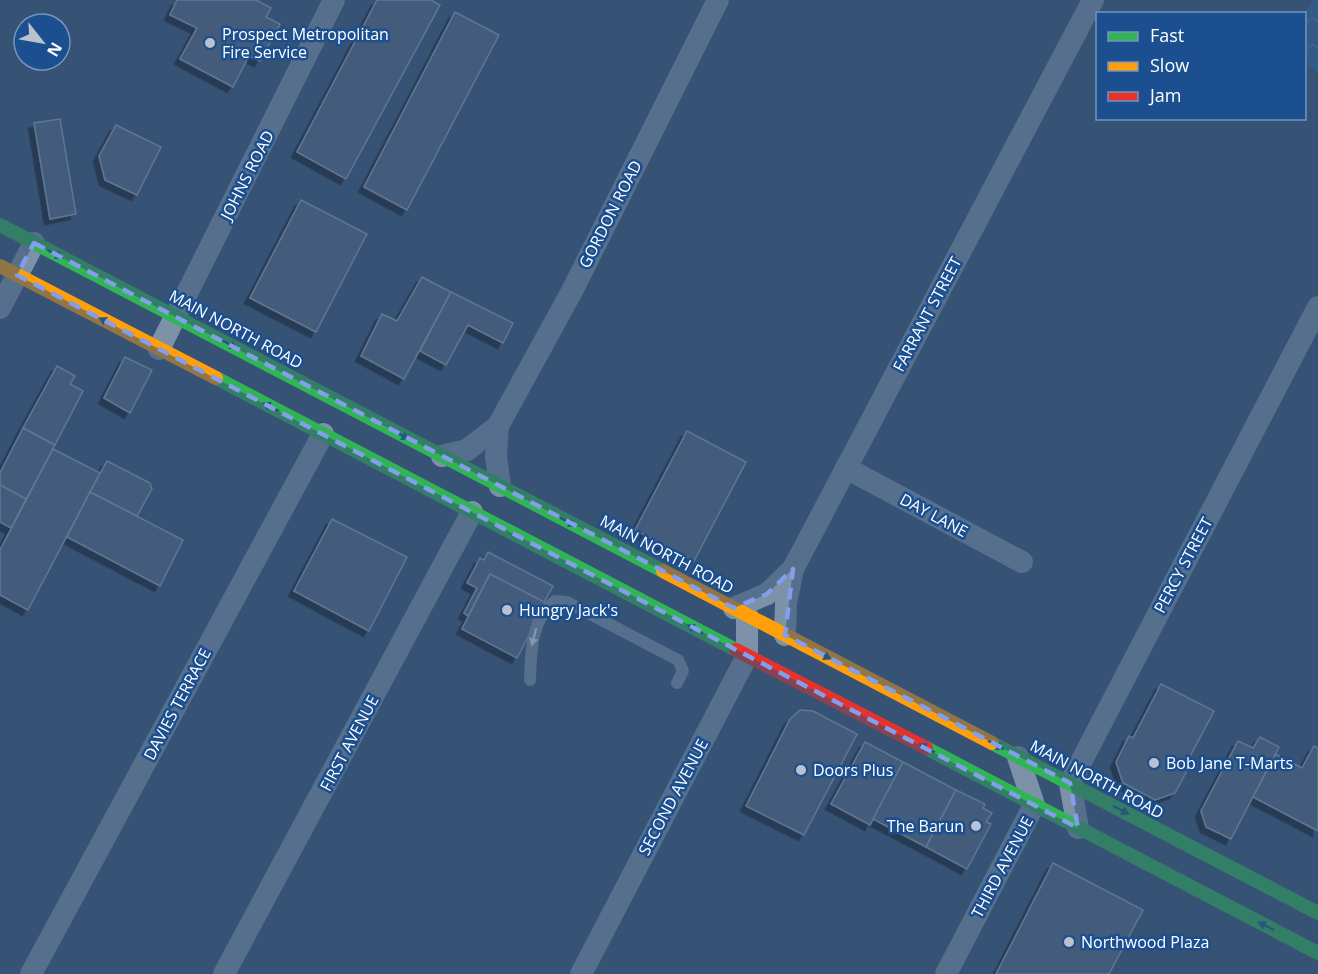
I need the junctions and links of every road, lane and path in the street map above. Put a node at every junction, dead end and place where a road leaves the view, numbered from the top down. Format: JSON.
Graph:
{"nodes":[{"id":1,"x":334,"y":0,"type":"edge"},
{"id":2,"x":718,"y":0,"type":"edge"},
{"id":3,"x":1093,"y":0,"type":"edge"},
{"id":4,"x":0,"y":225,"type":"edge"},
{"id":5,"x":34,"y":243,"type":"junction"},
{"id":6,"x":9,"y":270,"type":"edge"},
{"id":7,"x":1318,"y":307,"type":"edge"},
{"id":8,"x":0,"y":308,"type":"edge"},
{"id":9,"x":177,"y":317,"type":"junction"},
{"id":10,"x":159,"y":349,"type":"junction"},
{"id":11,"x":498,"y":426,"type":"junction"},
{"id":12,"x":323,"y":434,"type":"junction"},
{"id":13,"x":442,"y":456,"type":"junction"},
{"id":14,"x":846,"y":468,"type":"junction"},
{"id":15,"x":493,"y":502,"type":"junction"},
{"id":16,"x":543,"y":509,"type":"junction"},
{"id":17,"x":1022,"y":562,"type":"dead end"},
{"id":18,"x":793,"y":569,"type":"junction"},
{"id":19,"x":740,"y":612,"type":"junction"},
{"id":20,"x":785,"y":635,"type":"junction"},
{"id":21,"x":747,"y":656,"type":"junction"},
{"id":22,"x":530,"y":680,"type":"dead end"},
{"id":23,"x":677,"y":683,"type":"dead end"},
{"id":24,"x":1018,"y":757,"type":"junction"},
{"id":25,"x":1070,"y":783,"type":"junction"},
{"id":26,"x":1034,"y":805,"type":"junction"},
{"id":27,"x":1078,"y":828,"type":"junction"},
{"id":28,"x":1318,"y":913,"type":"edge"},
{"id":29,"x":1318,"y":953,"type":"edge"},
{"id":30,"x":31,"y":974,"type":"edge"},
{"id":31,"x":224,"y":974,"type":"edge"},
{"id":32,"x":581,"y":974,"type":"edge"},
{"id":33,"x":946,"y":974,"type":"edge"}],
"edges":[{"from":1,"to":9,"type":"street","name":"JOHNS ROAD"},
{"from":2,"to":11,"type":"street","name":"GORDON ROAD"},
{"from":3,"to":14,"type":"street","name":"FARRANT STREET"},
{"from":4,"to":5,"type":"highway","name":"MAIN NORTH ROAD"},
{"from":5,"to":6,"type":"street"},
{"from":5,"to":9,"type":"highway","name":"MAIN NORTH ROAD","one_way":true},
{"from":6,"to":8,"type":"street"},
{"from":10,"to":6,"type":"highway","name":"MAIN NORTH ROAD","one_way":true},
{"from":7,"to":25,"type":"street","name":"PERCY STREET"},
{"from":9,"to":10,"type":"street","name":"JOHNS ROAD"},
{"from":9,"to":13,"type":"highway","name":"MAIN NORTH ROAD","one_way":true},
{"from":12,"to":10,"type":"highway","name":"MAIN NORTH ROAD","one_way":true},
{"from":11,"to":13,"type":"street","name":"GORDON ROAD"},
{"from":11,"to":15,"type":"street","name":"GORDON ROAD"},
{"from":12,"to":15,"type":"highway","name":"MAIN NORTH ROAD"},
{"from":12,"to":30,"type":"street","name":"DAVIES TERRACE"},
{"from":13,"to":15,"type":"highway","name":"MAIN NORTH ROAD"},
{"from":14,"to":17,"type":"street","name":"DAY LANE"},
{"from":14,"to":18,"type":"street","name":"FARRANT STREET"},
{"from":15,"to":16,"type":"highway"},
{"from":15,"to":16,"type":"highway","name":"MAIN NORTH ROAD"},
{"from":21,"to":15,"type":"highway","name":"MAIN NORTH ROAD","one_way":true},
{"from":15,"to":31,"type":"street","name":"FIRST AVENUE"},
{"from":16,"to":19,"type":"highway","name":"MAIN NORTH ROAD","one_way":true},
{"from":18,"to":19,"type":"street"},
{"from":18,"to":20,"type":"street","name":"FARRANT STREET"},
{"from":19,"to":20,"type":"highway","name":"MAIN NORTH ROAD"},
{"from":19,"to":21,"type":"street","name":"SECOND AVENUE"},
{"from":20,"to":24,"type":"highway","name":"MAIN NORTH ROAD","one_way":true},
{"from":26,"to":21,"type":"highway","name":"MAIN NORTH ROAD","one_way":true},
{"from":21,"to":32,"type":"street","name":"SECOND AVENUE"},
{"from":23,"to":22,"type":"lane","one_way":true},
{"from":24,"to":25,"type":"highway","name":"MAIN NORTH ROAD"},
{"from":24,"to":26,"type":"street","name":"THIRD AVENUE"},
{"from":25,"to":27,"type":"street"},
{"from":25,"to":28,"type":"highway","name":"MAIN NORTH ROAD","one_way":true},
{"from":26,"to":27,"type":"highway","name":"MAIN NORTH ROAD"},
{"from":26,"to":33,"type":"street","name":"THIRD AVENUE"},
{"from":29,"to":27,"type":"highway","name":"MAIN NORTH ROAD","one_way":true}]}
